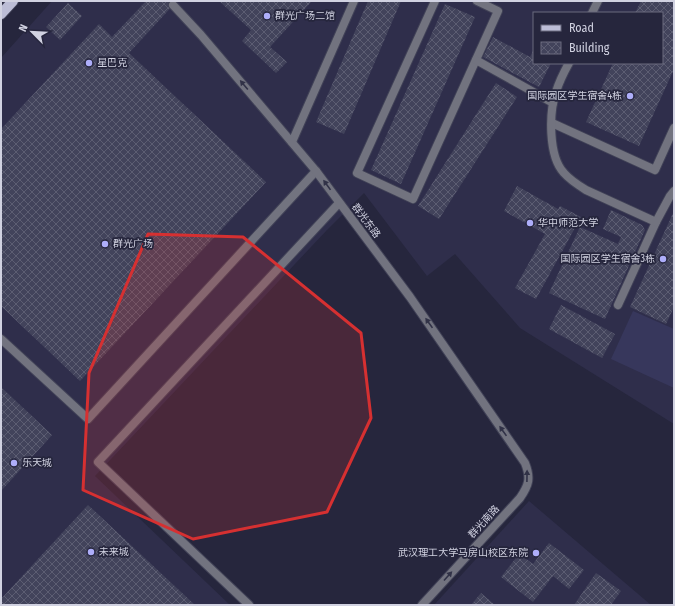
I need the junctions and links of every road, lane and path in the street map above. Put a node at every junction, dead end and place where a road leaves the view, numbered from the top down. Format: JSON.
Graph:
{"nodes":[{"id":1,"x":13,"y":1,"type":"edge"},
{"id":2,"x":354,"y":1,"type":"edge"},
{"id":3,"x":435,"y":1,"type":"edge"},
{"id":4,"x":477,"y":1,"type":"edge"},
{"id":5,"x":598,"y":1,"type":"edge"},
{"id":6,"x":173,"y":5,"type":"dead end"},
{"id":7,"x":592,"y":12,"type":"edge"},
{"id":8,"x":1,"y":14,"type":"edge"},
{"id":9,"x":476,"y":60,"type":"junction"},
{"id":10,"x":568,"y":64,"type":"edge"},
{"id":11,"x":553,"y":103,"type":"junction"},
{"id":12,"x":552,"y":123,"type":"junction"},
{"id":13,"x":674,"y":128,"type":"edge"},
{"id":14,"x":292,"y":142,"type":"junction"},
{"id":15,"x":316,"y":171,"type":"junction"},
{"id":16,"x":674,"y":191,"type":"edge"},
{"id":17,"x":339,"y":202,"type":"junction"},
{"id":18,"x":656,"y":222,"type":"junction"},
{"id":19,"x":618,"y":305,"type":"dead end"},
{"id":20,"x":1,"y":338,"type":"edge"},
{"id":21,"x":525,"y":463,"type":"joint"},
{"id":22,"x":249,"y":605,"type":"edge"},
{"id":23,"x":422,"y":605,"type":"edge"}],
"edges":[{"from":1,"to":8,"type":"main road"},
{"from":2,"to":14,"type":"street"},
{"from":3,"to":9,"type":"street"},
{"from":4,"to":9,"type":"street"},
{"from":5,"to":7,"type":"street"},
{"from":14,"to":6,"type":"street","name":"群光东路","one_way":true},
{"from":9,"to":11,"type":"street"},
{"from":10,"to":11,"type":"street"},
{"from":11,"to":12,"type":"street"},
{"from":12,"to":13,"type":"street"},
{"from":12,"to":18,"type":"street"},
{"from":14,"to":15,"type":"street","name":"群光东路"},
{"from":17,"to":15,"type":"street","name":"群光东路","one_way":true},
{"from":15,"to":20,"type":"street"},
{"from":16,"to":18,"type":"street"},
{"from":21,"to":17,"type":"street","name":"群光东路","one_way":true},
{"from":17,"to":22,"type":"street"},
{"from":18,"to":19,"type":"street"},
{"from":23,"to":21,"type":"street","name":"群光南路","one_way":true}]}
